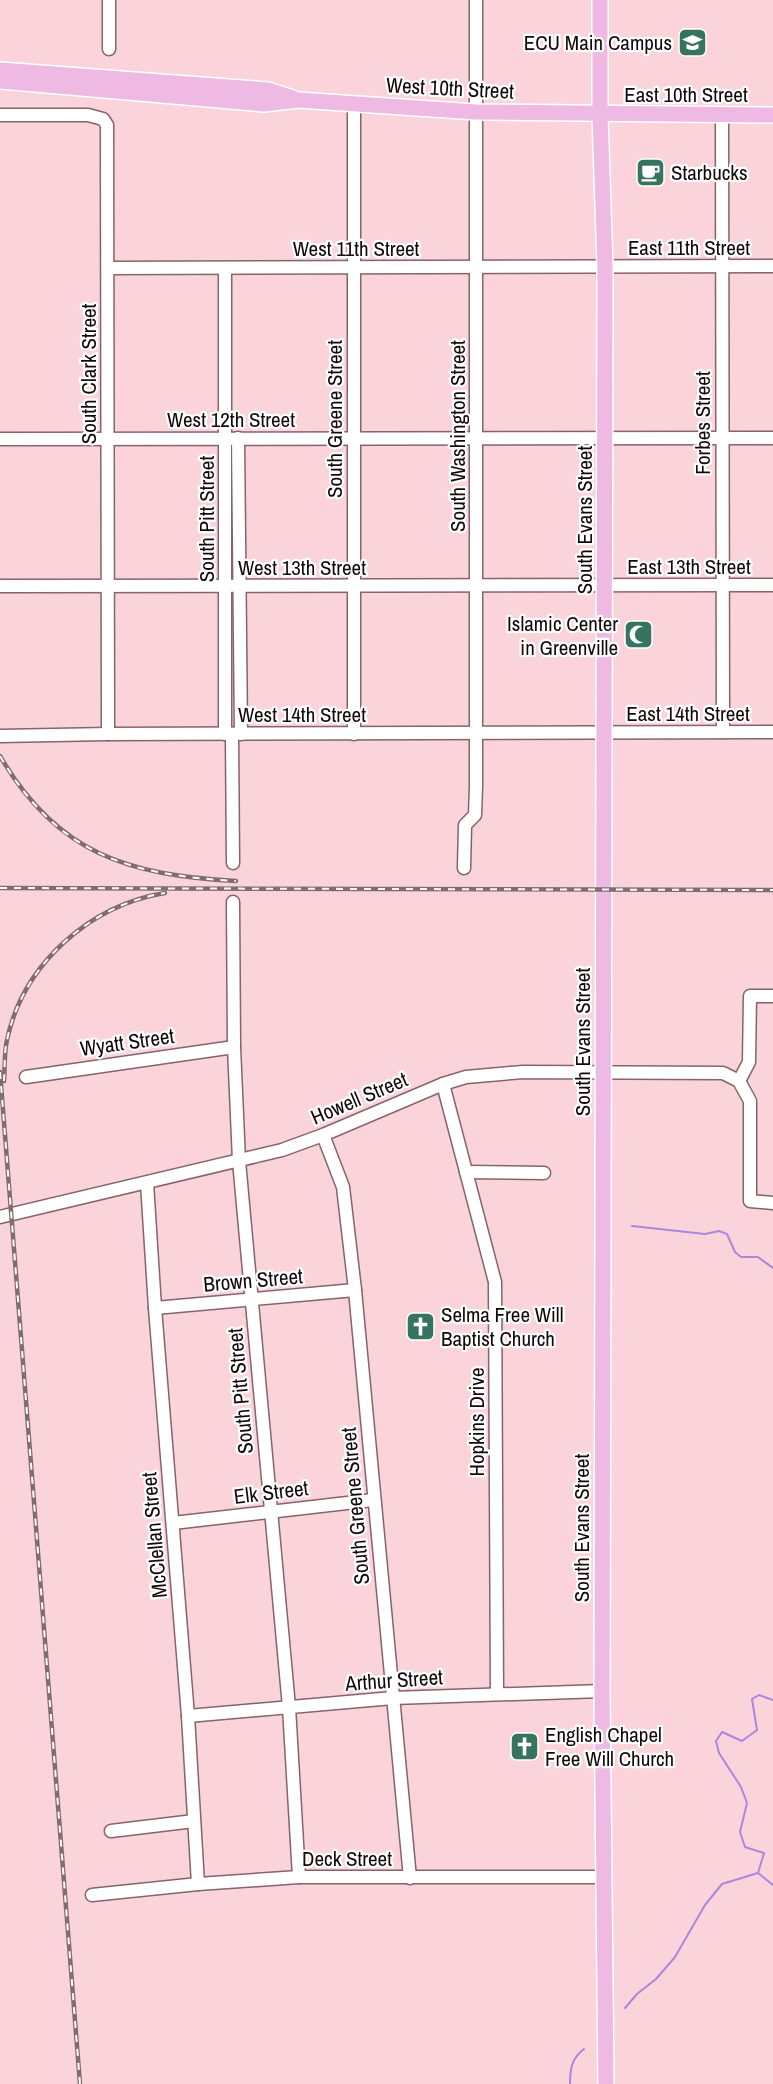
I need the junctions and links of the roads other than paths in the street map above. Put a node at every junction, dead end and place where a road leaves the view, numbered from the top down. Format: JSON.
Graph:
{"nodes":[{"id":1,"x":109,"y":0,"type":"edge"},
{"id":2,"x":476,"y":0,"type":"edge"},
{"id":3,"x":600,"y":0,"type":"edge"},
{"id":4,"x":109,"y":49,"type":"dead end"},
{"id":5,"x":0,"y":70,"type":"edge"},
{"id":6,"x":0,"y":81,"type":"edge"},
{"id":7,"x":298,"y":100,"type":"junction"},
{"id":8,"x":354,"y":104,"type":"junction"},
{"id":9,"x":476,"y":112,"type":"junction"},
{"id":10,"x":722,"y":114,"type":"junction"},
{"id":11,"x":0,"y":115,"type":"edge"},
{"id":12,"x":600,"y":115,"type":"junction"},
{"id":13,"x":773,"y":115,"type":"edge"},
{"id":14,"x":773,"y":266,"type":"edge"},
{"id":15,"x":225,"y":267,"type":"junction"},
{"id":16,"x":354,"y":267,"type":"junction"},
{"id":17,"x":476,"y":267,"type":"junction"},
{"id":18,"x":604,"y":267,"type":"junction"},
{"id":19,"x":722,"y":267,"type":"junction"},
{"id":20,"x":108,"y":268,"type":"junction"},
{"id":21,"x":605,"y":437,"type":"junction"},
{"id":22,"x":721,"y":437,"type":"junction"},
{"id":23,"x":108,"y":438,"type":"junction"},
{"id":24,"x":225,"y":438,"type":"junction"},
{"id":25,"x":238,"y":438,"type":"junction"},
{"id":26,"x":354,"y":438,"type":"junction"},
{"id":27,"x":476,"y":438,"type":"junction"},
{"id":28,"x":773,"y":438,"type":"edge"},
{"id":29,"x":1,"y":439,"type":"edge"},
{"id":30,"x":605,"y":585,"type":"junction"},
{"id":31,"x":722,"y":585,"type":"junction"},
{"id":32,"x":773,"y":585,"type":"edge"},
{"id":33,"x":0,"y":586,"type":"edge"},
{"id":34,"x":108,"y":586,"type":"junction"},
{"id":35,"x":225,"y":586,"type":"junction"},
{"id":36,"x":240,"y":586,"type":"junction"},
{"id":37,"x":354,"y":587,"type":"junction"},
{"id":38,"x":477,"y":587,"type":"junction"},
{"id":39,"x":723,"y":732,"type":"junction"},
{"id":40,"x":773,"y":732,"type":"edge"},
{"id":41,"x":604,"y":733,"type":"junction"},
{"id":42,"x":108,"y":734,"type":"junction"},
{"id":43,"x":233,"y":734,"type":"junction"},
{"id":44,"x":354,"y":734,"type":"junction"},
{"id":45,"x":476,"y":734,"type":"junction"},
{"id":46,"x":0,"y":736,"type":"edge"},
{"id":47,"x":233,"y":863,"type":"dead end"},
{"id":48,"x":464,"y":868,"type":"dead end"},
{"id":49,"x":233,"y":902,"type":"dead end"},
{"id":50,"x":773,"y":996,"type":"edge"},
{"id":51,"x":234,"y":1047,"type":"junction"},
{"id":52,"x":603,"y":1072,"type":"junction"},
{"id":53,"x":26,"y":1077,"type":"dead end"},
{"id":54,"x":739,"y":1081,"type":"junction"},
{"id":55,"x":443,"y":1084,"type":"junction"},
{"id":56,"x":323,"y":1135,"type":"junction"},
{"id":57,"x":239,"y":1161,"type":"junction"},
{"id":58,"x":466,"y":1172,"type":"junction"},
{"id":59,"x":544,"y":1173,"type":"dead end"},
{"id":60,"x":147,"y":1183,"type":"junction"},
{"id":61,"x":773,"y":1203,"type":"edge"},
{"id":62,"x":0,"y":1217,"type":"edge"},
{"id":63,"x":355,"y":1290,"type":"junction"},
{"id":64,"x":251,"y":1299,"type":"junction"},
{"id":65,"x":155,"y":1308,"type":"junction"},
{"id":66,"x":373,"y":1500,"type":"junction"},
{"id":67,"x":271,"y":1512,"type":"junction"},
{"id":68,"x":173,"y":1523,"type":"junction"},
{"id":69,"x":602,"y":1691,"type":"junction"},
{"id":70,"x":497,"y":1694,"type":"junction"},
{"id":71,"x":393,"y":1698,"type":"junction"},
{"id":72,"x":289,"y":1707,"type":"junction"},
{"id":73,"x":188,"y":1716,"type":"junction"},
{"id":74,"x":194,"y":1821,"type":"junction"},
{"id":75,"x":111,"y":1831,"type":"dead end"},
{"id":76,"x":299,"y":1876,"type":"junction"},
{"id":77,"x":602,"y":1877,"type":"junction"},
{"id":78,"x":410,"y":1878,"type":"junction"},
{"id":79,"x":198,"y":1884,"type":"junction"},
{"id":80,"x":92,"y":1895,"type":"dead end"},
{"id":81,"x":606,"y":2084,"type":"edge"}],
"edges":[{"from":1,"to":4,"type":"street"},
{"from":2,"to":9,"type":"street","name":"South Washington Street"},
{"from":3,"to":12,"type":"main road","name":"South Evans Street"},
{"from":5,"to":7,"type":"main road","name":"West 10th Street"},
{"from":6,"to":7,"type":"main road","name":"West 10th Street"},
{"from":7,"to":8,"type":"main road","name":"West 10th Street"},
{"from":8,"to":9,"type":"main road","name":"West 10th Street"},
{"from":8,"to":16,"type":"street","name":"South Greene Street"},
{"from":9,"to":12,"type":"main road","name":"West 10th Street"},
{"from":9,"to":17,"type":"street","name":"South Washington Street"},
{"from":10,"to":12,"type":"main road","name":"East 10th Street"},
{"from":10,"to":13,"type":"main road","name":"East 10th Street"},
{"from":10,"to":19,"type":"street","name":"Forbes Street"},
{"from":11,"to":20,"type":"street","name":"South Clark Street"},
{"from":12,"to":18,"type":"main road","name":"South Evans Street"},
{"from":14,"to":19,"type":"street","name":"East 11th Street"},
{"from":15,"to":16,"type":"street","name":"West 11th Street"},
{"from":15,"to":20,"type":"street","name":"West 11th Street"},
{"from":15,"to":24,"type":"street","name":"South Pitt Street"},
{"from":16,"to":17,"type":"street","name":"West 11th Street"},
{"from":16,"to":26,"type":"street","name":"South Greene Street"},
{"from":17,"to":18,"type":"street","name":"West 11th Street"},
{"from":17,"to":27,"type":"street","name":"South Washington Street"},
{"from":18,"to":19,"type":"street","name":"East 11th Street"},
{"from":18,"to":21,"type":"main road","name":"South Evans Street"},
{"from":19,"to":22,"type":"street","name":"Forbes Street"},
{"from":20,"to":23,"type":"street","name":"South Clark Street"},
{"from":21,"to":22,"type":"street","name":"West 12th Street"},
{"from":21,"to":27,"type":"street","name":"West 12th Street"},
{"from":21,"to":30,"type":"main road","name":"South Evans Street"},
{"from":22,"to":28,"type":"street","name":"West 12th Street"},
{"from":22,"to":31,"type":"street","name":"Forbes Street"},
{"from":23,"to":24,"type":"street","name":"West 12th Street"},
{"from":23,"to":29,"type":"street","name":"West 12th Street"},
{"from":23,"to":34,"type":"street","name":"South Clark Street"},
{"from":24,"to":25,"type":"street","name":"West 12th Street"},
{"from":24,"to":35,"type":"street","name":"South Pitt Street"},
{"from":25,"to":26,"type":"street","name":"West 12th Street"},
{"from":25,"to":36,"type":"street","name":"South Pitt Street"},
{"from":26,"to":27,"type":"street","name":"West 12th Street"},
{"from":26,"to":37,"type":"street","name":"South Greene Street"},
{"from":27,"to":38,"type":"street","name":"South Washington Street"},
{"from":30,"to":31,"type":"street","name":"East 13th Street"},
{"from":30,"to":38,"type":"street","name":"West 13th Street"},
{"from":30,"to":41,"type":"main road","name":"South Evans Street"},
{"from":31,"to":32,"type":"street","name":"East 13th Street"},
{"from":31,"to":39,"type":"street","name":"Forbes Street"},
{"from":33,"to":34,"type":"street","name":"West 13th Street"},
{"from":34,"to":35,"type":"street","name":"West 13th Street"},
{"from":34,"to":42,"type":"street","name":"South Clark Street"},
{"from":35,"to":36,"type":"street","name":"West 13th Street"},
{"from":35,"to":43,"type":"street","name":"South Pitt Street"},
{"from":36,"to":37,"type":"street","name":"West 13th Street"},
{"from":36,"to":43,"type":"street","name":"South Pitt Street"},
{"from":37,"to":38,"type":"street","name":"West 13th Street"},
{"from":37,"to":44,"type":"street","name":"South Greene Street"},
{"from":38,"to":45,"type":"street","name":"South Washington Street"},
{"from":39,"to":40,"type":"street","name":"East 14th Street"},
{"from":39,"to":41,"type":"street","name":"East 14th Street"},
{"from":41,"to":45,"type":"street","name":"West 14th Street"},
{"from":41,"to":52,"type":"main road","name":"South Evans Street"},
{"from":42,"to":43,"type":"street","name":"West 14th Street"},
{"from":42,"to":46,"type":"street","name":"West 14th Street"},
{"from":43,"to":44,"type":"street","name":"West 14th Street"},
{"from":43,"to":47,"type":"street","name":"South Pitt Street"},
{"from":44,"to":45,"type":"street","name":"West 14th Street"},
{"from":45,"to":48,"type":"street","name":"South Washington Street"},
{"from":49,"to":51,"type":"street","name":"South Pitt Street"},
{"from":50,"to":54,"type":"street"},
{"from":51,"to":53,"type":"street","name":"Wyatt Street"},
{"from":51,"to":57,"type":"street","name":"South Pitt Street"},
{"from":52,"to":54,"type":"street","name":"Howell Street"},
{"from":52,"to":55,"type":"street","name":"Howell Street"},
{"from":52,"to":69,"type":"main road","name":"South Evans Street"},
{"from":54,"to":61,"type":"street"},
{"from":55,"to":56,"type":"street","name":"Howell Street"},
{"from":55,"to":58,"type":"street","name":"Hopkins Drive"},
{"from":56,"to":57,"type":"street","name":"Howell Street"},
{"from":56,"to":63,"type":"street","name":"South Greene Street"},
{"from":57,"to":60,"type":"street","name":"Howell Street"},
{"from":57,"to":64,"type":"street","name":"South Pitt Street"},
{"from":58,"to":59,"type":"street"},
{"from":58,"to":70,"type":"street","name":"Hopkins Drive"},
{"from":60,"to":62,"type":"street","name":"Howell Street"},
{"from":60,"to":65,"type":"street","name":"McClellan Street"},
{"from":63,"to":64,"type":"street","name":"Brown Street"},
{"from":63,"to":66,"type":"street","name":"South Greene Street"},
{"from":64,"to":65,"type":"street","name":"Brown Street"},
{"from":64,"to":67,"type":"street","name":"South Pitt Street"},
{"from":65,"to":68,"type":"street","name":"McClellan Street"},
{"from":66,"to":67,"type":"street","name":"Elk Street"},
{"from":66,"to":71,"type":"street","name":"South Greene Street"},
{"from":67,"to":68,"type":"street","name":"Elk Street"},
{"from":67,"to":72,"type":"street","name":"South Pitt Street"},
{"from":68,"to":73,"type":"street","name":"McClellan Street"},
{"from":69,"to":70,"type":"street","name":"Arthur Street"},
{"from":69,"to":77,"type":"main road","name":"South Evans Street"},
{"from":70,"to":71,"type":"street","name":"Arthur Street"},
{"from":71,"to":72,"type":"street","name":"Arthur Street"},
{"from":71,"to":78,"type":"street","name":"South Greene Street"},
{"from":72,"to":73,"type":"street","name":"Arthur Street"},
{"from":72,"to":76,"type":"street","name":"South Pitt Street"},
{"from":73,"to":74,"type":"street","name":"McClellan Street"},
{"from":74,"to":75,"type":"street"},
{"from":74,"to":79,"type":"street","name":"McClellan Street"},
{"from":76,"to":78,"type":"street","name":"Deck Street"},
{"from":76,"to":79,"type":"street","name":"Deck Street"},
{"from":77,"to":78,"type":"street","name":"Deck Street"},
{"from":77,"to":81,"type":"main road","name":"South Evans Street"},
{"from":79,"to":80,"type":"street","name":"Deck Street"}]}
